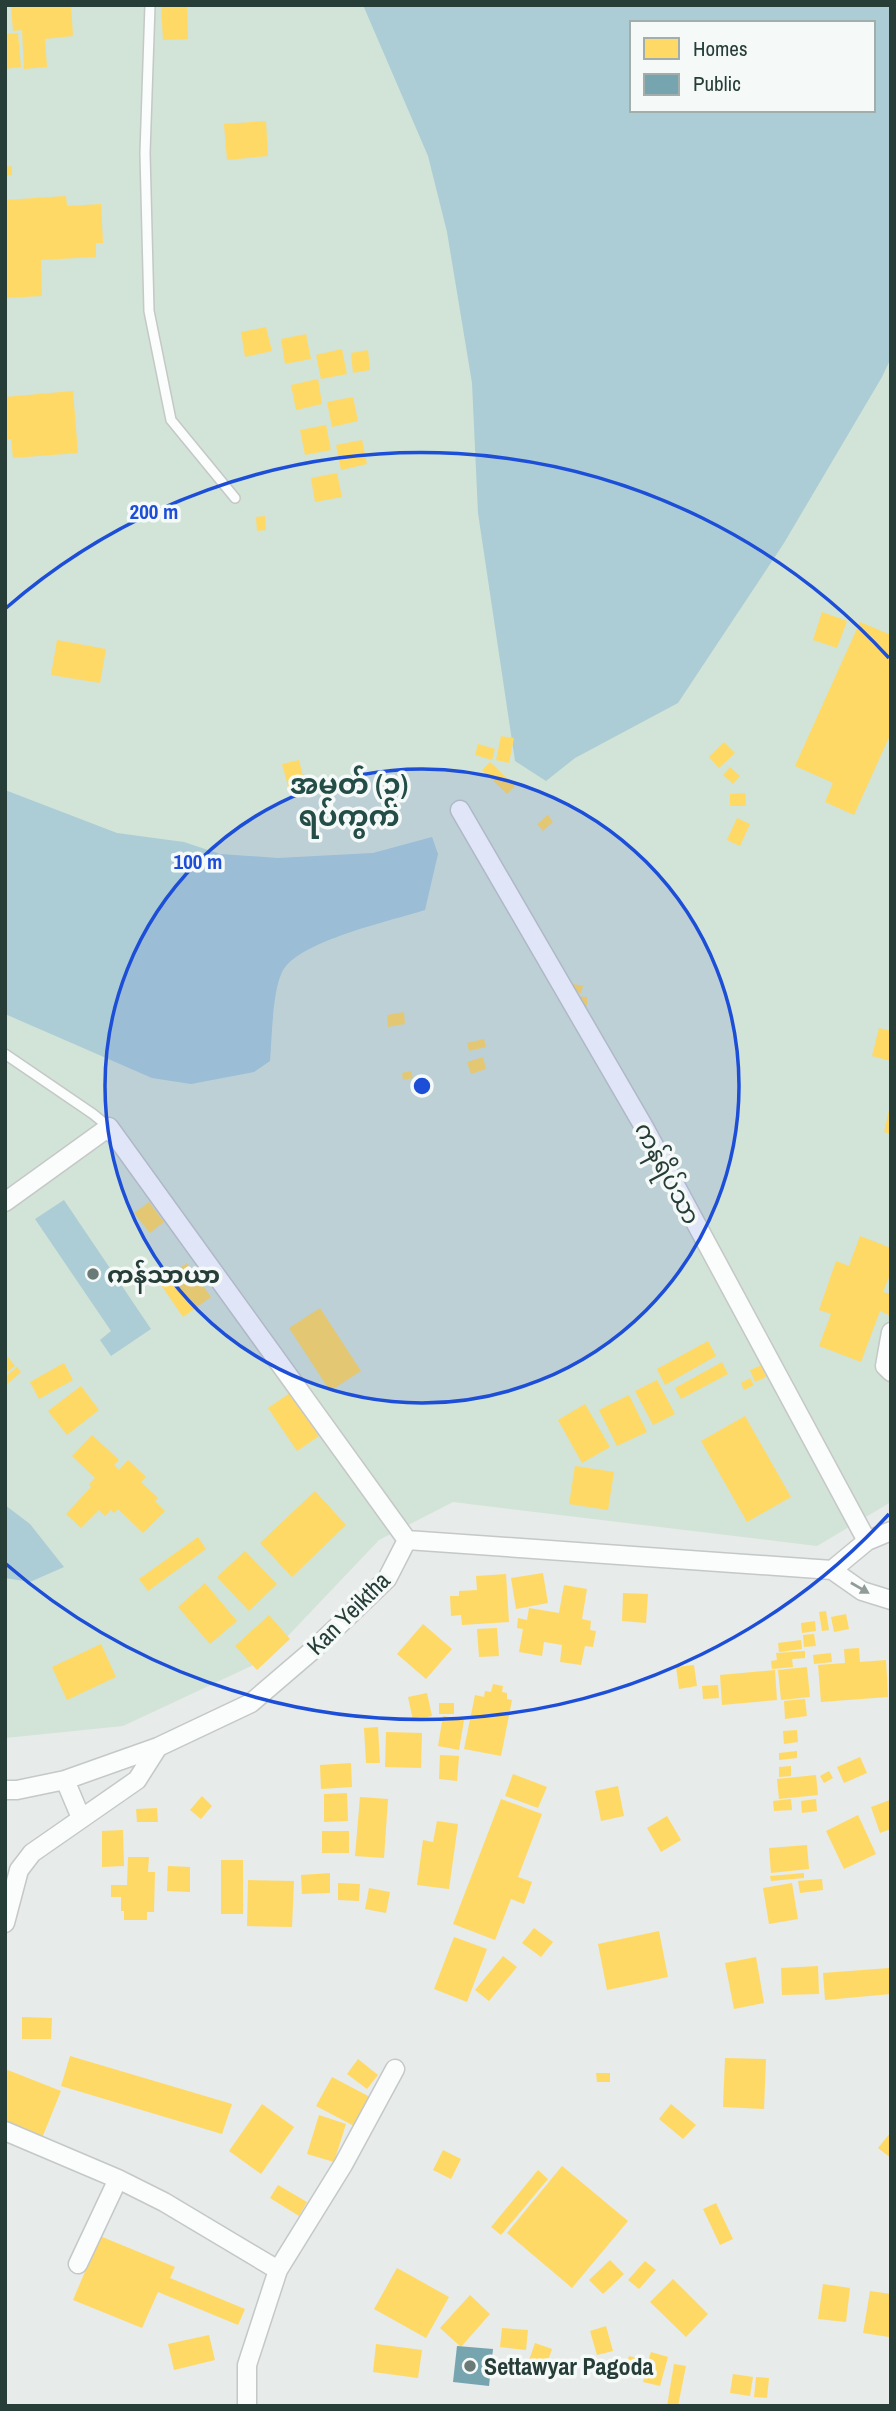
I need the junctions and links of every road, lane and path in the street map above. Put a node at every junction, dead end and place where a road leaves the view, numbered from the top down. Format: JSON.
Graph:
{"nodes":[{"id":1,"x":149,"y":5,"type":"edge"},
{"id":2,"x":235,"y":498,"type":"dead end"},
{"id":3,"x":460,"y":810,"type":"dead end"},
{"id":4,"x":5,"y":1054,"type":"edge"},
{"id":5,"x":109,"y":1127,"type":"junction"},
{"id":6,"x":5,"y":1202,"type":"edge"},
{"id":7,"x":891,"y":1332,"type":"edge"},
{"id":8,"x":891,"y":1372,"type":"edge"},
{"id":9,"x":891,"y":1531,"type":"edge"},
{"id":10,"x":407,"y":1539,"type":"junction"},
{"id":11,"x":867,"y":1541,"type":"junction"},
{"id":12,"x":831,"y":1570,"type":"junction"},
{"id":13,"x":891,"y":1600,"type":"edge"},
{"id":14,"x":158,"y":1747,"type":"junction"},
{"id":15,"x":65,"y":1780,"type":"junction"},
{"id":16,"x":5,"y":1790,"type":"edge"},
{"id":17,"x":81,"y":1818,"type":"junction"},
{"id":18,"x":5,"y":1923,"type":"edge"},
{"id":19,"x":395,"y":2069,"type":"dead end"},
{"id":20,"x":5,"y":2132,"type":"edge"},
{"id":21,"x":118,"y":2179,"type":"junction"},
{"id":22,"x":78,"y":2264,"type":"dead end"},
{"id":23,"x":278,"y":2270,"type":"junction"},
{"id":24,"x":247,"y":2406,"type":"edge"}],
"edges":[{"from":1,"to":2,"type":"lane"},
{"from":3,"to":11,"type":"street","name":"ကန်ရိပ်သာ"},
{"from":4,"to":5,"type":"lane"},
{"from":5,"to":6,"type":"street"},
{"from":5,"to":10,"type":"street"},
{"from":7,"to":8,"type":"street"},
{"from":9,"to":11,"type":"street"},
{"from":10,"to":12,"type":"street"},
{"from":10,"to":14,"type":"street","name":"Kan Yeiktha"},
{"from":11,"to":12,"type":"street"},
{"from":12,"to":13,"type":"street","one_way":true},
{"from":14,"to":15,"type":"street","name":"Kan Yeiktha"},
{"from":14,"to":17,"type":"street"},
{"from":15,"to":16,"type":"street","name":"Kan Yeiktha"},
{"from":15,"to":17,"type":"street"},
{"from":17,"to":18,"type":"street"},
{"from":19,"to":23,"type":"street"},
{"from":20,"to":21,"type":"street"},
{"from":21,"to":22,"type":"street"},
{"from":21,"to":23,"type":"street"},
{"from":23,"to":24,"type":"street"}]}
